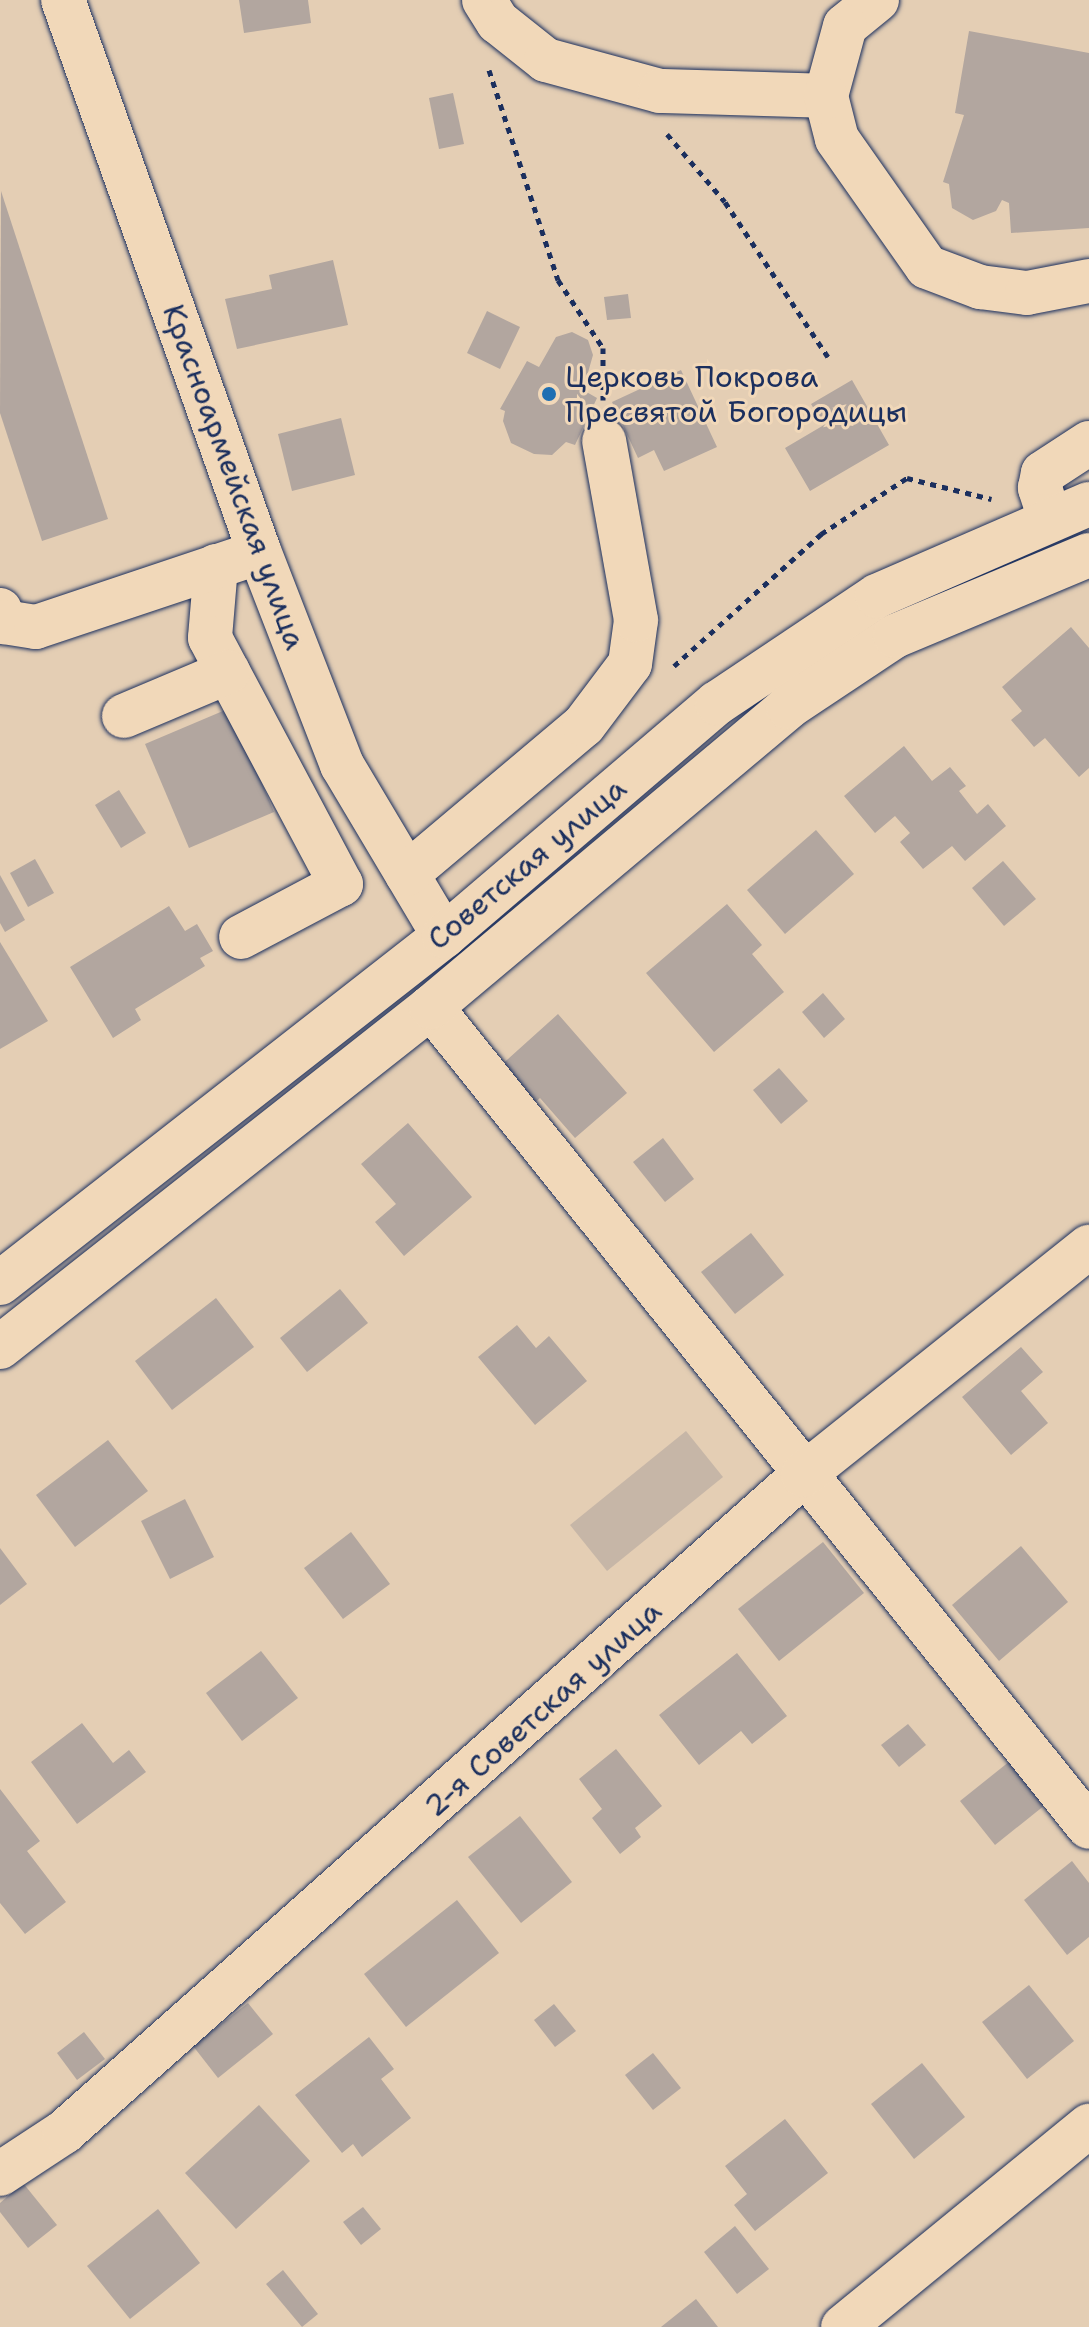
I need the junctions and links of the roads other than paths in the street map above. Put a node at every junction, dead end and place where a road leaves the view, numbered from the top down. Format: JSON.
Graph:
{"nodes":[{"id":1,"x":63,"y":0,"type":"edge"},
{"id":2,"x":484,"y":0,"type":"edge"},
{"id":3,"x":877,"y":0,"type":"edge"},
{"id":4,"x":826,"y":96,"type":"junction"},
{"id":5,"x":1089,"y":281,"type":"edge"},
{"id":6,"x":604,"y":441,"type":"road end"},
{"id":7,"x":1089,"y":443,"type":"edge"},
{"id":8,"x":1069,"y":512,"type":"edge"},
{"id":9,"x":259,"y":551,"type":"junction"},
{"id":10,"x":1089,"y":555,"type":"edge"},
{"id":11,"x":216,"y":566,"type":"junction"},
{"id":12,"x":1,"y":618,"type":"edge"},
{"id":13,"x":228,"y":672,"type":"junction"},
{"id":14,"x":124,"y":716,"type":"dead end"},
{"id":15,"x":407,"y":874,"type":"junction"},
{"id":16,"x":444,"y":936,"type":"junction"},
{"id":17,"x":241,"y":937,"type":"dead end"},
{"id":18,"x":431,"y":1007,"type":"junction"},
{"id":19,"x":1089,"y":1247,"type":"edge"},
{"id":20,"x":0,"y":1283,"type":"edge"},
{"id":21,"x":0,"y":1347,"type":"edge"},
{"id":22,"x":803,"y":1475,"type":"junction"},
{"id":23,"x":1089,"y":1827,"type":"edge"},
{"id":24,"x":1089,"y":2126,"type":"edge"},
{"id":25,"x":0,"y":2174,"type":"edge"},
{"id":26,"x":843,"y":2327,"type":"edge"}],
"edges":[{"from":1,"to":9,"type":"street","name":"Красноармейская улица"},
{"from":2,"to":4,"type":"street"},
{"from":3,"to":4,"type":"street"},
{"from":4,"to":5,"type":"street"},
{"from":6,"to":15,"type":"street"},
{"from":7,"to":8,"type":"street"},
{"from":8,"to":16,"type":"street","name":"Советская улица"},
{"from":9,"to":11,"type":"street"},
{"from":9,"to":15,"type":"street","name":"Красноармейская улица"},
{"from":10,"to":18,"type":"street","name":"Советская улица"},
{"from":11,"to":12,"type":"street"},
{"from":11,"to":13,"type":"street"},
{"from":13,"to":14,"type":"street"},
{"from":13,"to":17,"type":"street"},
{"from":15,"to":16,"type":"street","name":"Красноармейская улица"},
{"from":16,"to":20,"type":"street","name":"Советская улица"},
{"from":18,"to":21,"type":"street"},
{"from":18,"to":22,"type":"street"},
{"from":19,"to":22,"type":"street","name":"2-я Советская улица"},
{"from":22,"to":23,"type":"street"},
{"from":22,"to":25,"type":"street","name":"2-я Советская улица"},
{"from":24,"to":26,"type":"street"}]}
